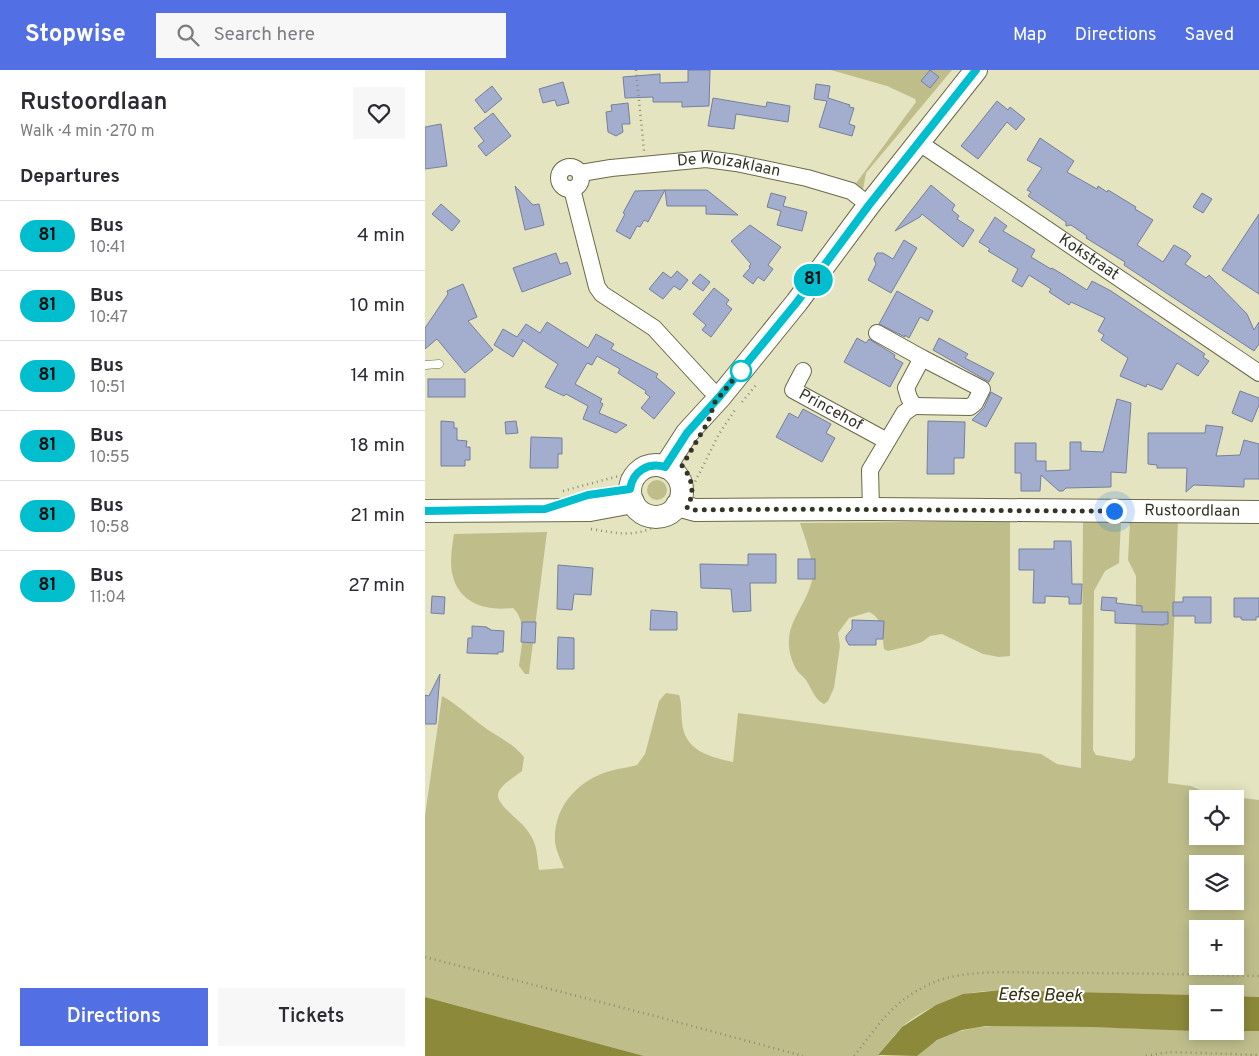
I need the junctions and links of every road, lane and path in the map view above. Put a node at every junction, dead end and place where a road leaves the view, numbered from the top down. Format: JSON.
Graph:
{"nodes":[{"id":1,"x":636,"y":70,"type":"edge"},
{"id":2,"x":976,"y":70,"type":"edge"},
{"id":3,"x":918,"y":142,"type":"junction"},
{"id":4,"x":644,"y":164,"type":"junction"},
{"id":5,"x":869,"y":205,"type":"junction"},
{"id":6,"x":877,"y":333,"type":"dead end"},
{"id":7,"x":922,"y":358,"type":"junction"},
{"id":8,"x":439,"y":364,"type":"dead end"},
{"id":9,"x":425,"y":365,"type":"edge"},
{"id":10,"x":803,"y":371,"type":"dead end"},
{"id":11,"x":1259,"y":373,"type":"edge"},
{"id":12,"x":718,"y":399,"type":"junction"},
{"id":13,"x":914,"y":406,"type":"junction"},
{"id":14,"x":887,"y":441,"type":"junction"},
{"id":15,"x":673,"y":466,"type":"junction"},
{"id":16,"x":628,"y":496,"type":"junction"},
{"id":17,"x":682,"y":506,"type":"junction"},
{"id":18,"x":871,"y":509,"type":"junction"},
{"id":19,"x":425,"y":511,"type":"edge"},
{"id":20,"x":1259,"y":512,"type":"edge"},
{"id":21,"x":425,"y":957,"type":"edge"},
{"id":22,"x":1259,"y":976,"type":"edge"},
{"id":23,"x":1259,"y":1055,"type":"edge"},
{"id":24,"x":803,"y":1056,"type":"edge"},
{"id":25,"x":854,"y":1056,"type":"edge"},
{"id":26,"x":1146,"y":1056,"type":"edge"}],
"edges":[{"from":1,"to":4,"type":"path"},
{"from":2,"to":3,"type":"street"},
{"from":3,"to":5,"type":"street"},
{"from":3,"to":11,"type":"street","name":"Kokstraat"},
{"from":4,"to":5,"type":"street","name":"De Wolzaklaan"},
{"from":4,"to":12,"type":"street","name":"De Wolzaklaan"},
{"from":5,"to":12,"type":"street"},
{"from":6,"to":7,"type":"street"},
{"from":7,"to":13,"type":"street"},
{"from":7,"to":13,"type":"street"},
{"from":8,"to":9,"type":"lane"},
{"from":10,"to":14,"type":"street","name":"Princehof"},
{"from":12,"to":15,"type":"street"},
{"from":13,"to":14,"type":"street"},
{"from":14,"to":18,"type":"street"},
{"from":15,"to":16,"type":"street"},
{"from":15,"to":16,"type":"path"},
{"from":15,"to":17,"type":"street"},
{"from":15,"to":17,"type":"path"},
{"from":16,"to":17,"type":"street"},
{"from":16,"to":17,"type":"path"},
{"from":16,"to":19,"type":"street"},
{"from":17,"to":18,"type":"street","name":"Rustoordlaan"},
{"from":18,"to":20,"type":"street","name":"Rustoordlaan"},
{"from":21,"to":24,"type":"path"},
{"from":22,"to":25,"type":"path"},
{"from":23,"to":26,"type":"path"}]}
